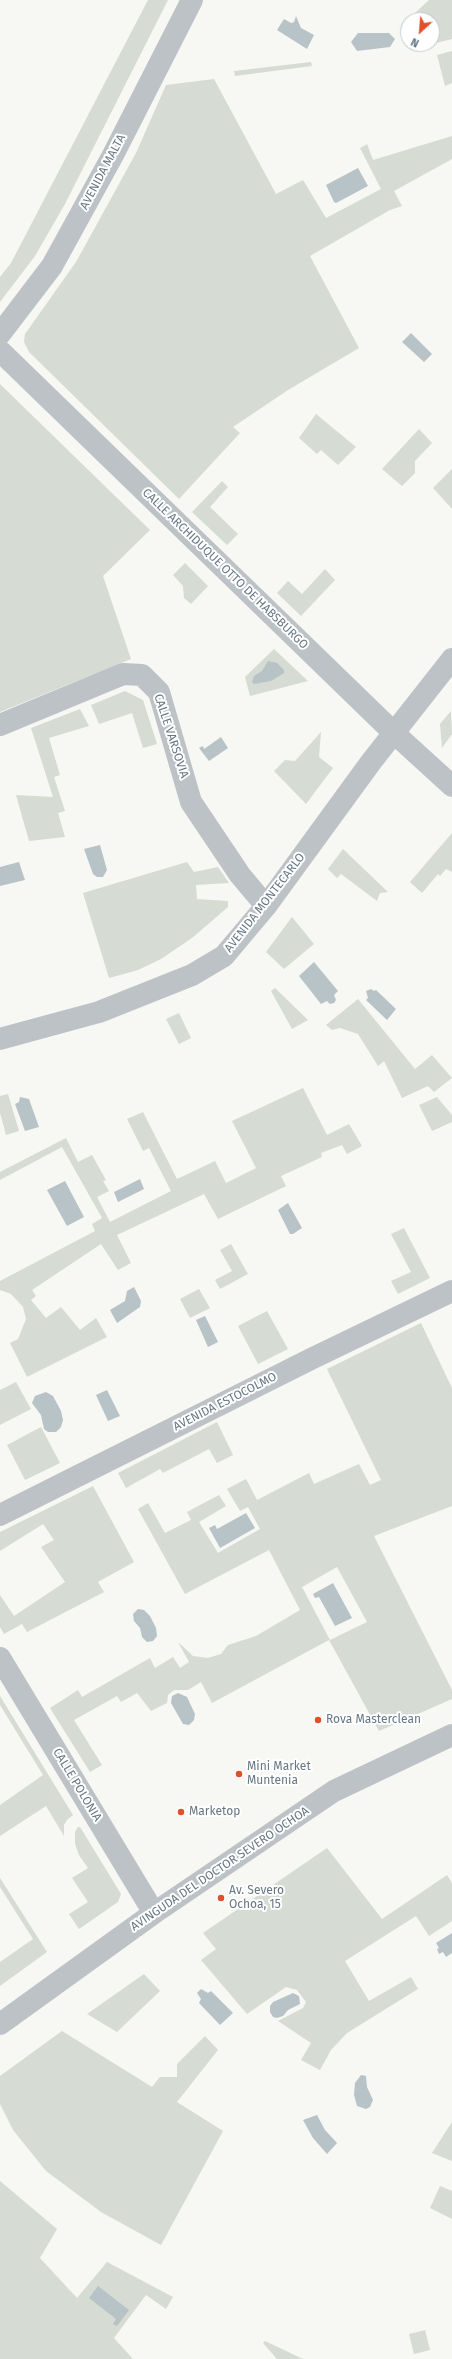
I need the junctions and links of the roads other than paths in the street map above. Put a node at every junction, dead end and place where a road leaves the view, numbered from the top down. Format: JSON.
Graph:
{"nodes":[{"id":1,"x":192,"y":0,"type":"edge"},
{"id":2,"x":0,"y":334,"type":"edge"},
{"id":3,"x":0,"y":351,"type":"edge"},
{"id":4,"x":452,"y":659,"type":"edge"},
{"id":5,"x":0,"y":724,"type":"edge"},
{"id":6,"x":394,"y":733,"type":"junction"},
{"id":7,"x":452,"y":786,"type":"edge"},
{"id":8,"x":266,"y":906,"type":"junction"},
{"id":9,"x":0,"y":1039,"type":"edge"},
{"id":10,"x":452,"y":1291,"type":"edge"},
{"id":11,"x":0,"y":1515,"type":"edge"},
{"id":12,"x":0,"y":1658,"type":"edge"},
{"id":13,"x":452,"y":1735,"type":"edge"},
{"id":14,"x":154,"y":1913,"type":"junction"},
{"id":15,"x":0,"y":2024,"type":"edge"}],
"edges":[{"from":1,"to":2,"type":"street","name":"AVENIDA MALTA"},
{"from":3,"to":6,"type":"street","name":"CALLE ARCHIDUQUE OTTO DE HABSBURGO"},
{"from":4,"to":6,"type":"street","name":"AVENIDA MONTECARLO"},
{"from":5,"to":8,"type":"street","name":"CALLE VARSOVIA"},
{"from":6,"to":7,"type":"street","name":"CALLE ARCHIDUQUE OTTO DE HABSBURGO"},
{"from":6,"to":8,"type":"street","name":"AVENIDA MONTECARLO"},
{"from":8,"to":9,"type":"street","name":"AVENIDA MONTECARLO"},
{"from":10,"to":11,"type":"street","name":"AVENIDA ESTOCOLMO"},
{"from":12,"to":14,"type":"street","name":"CALLE POLONIA"},
{"from":13,"to":14,"type":"street","name":"AVINGUDA DEL DOCTOR SEVERO OCHOA"},
{"from":14,"to":15,"type":"street","name":"AVINGUDA DEL DOCTOR SEVERO OCHOA"}]}
